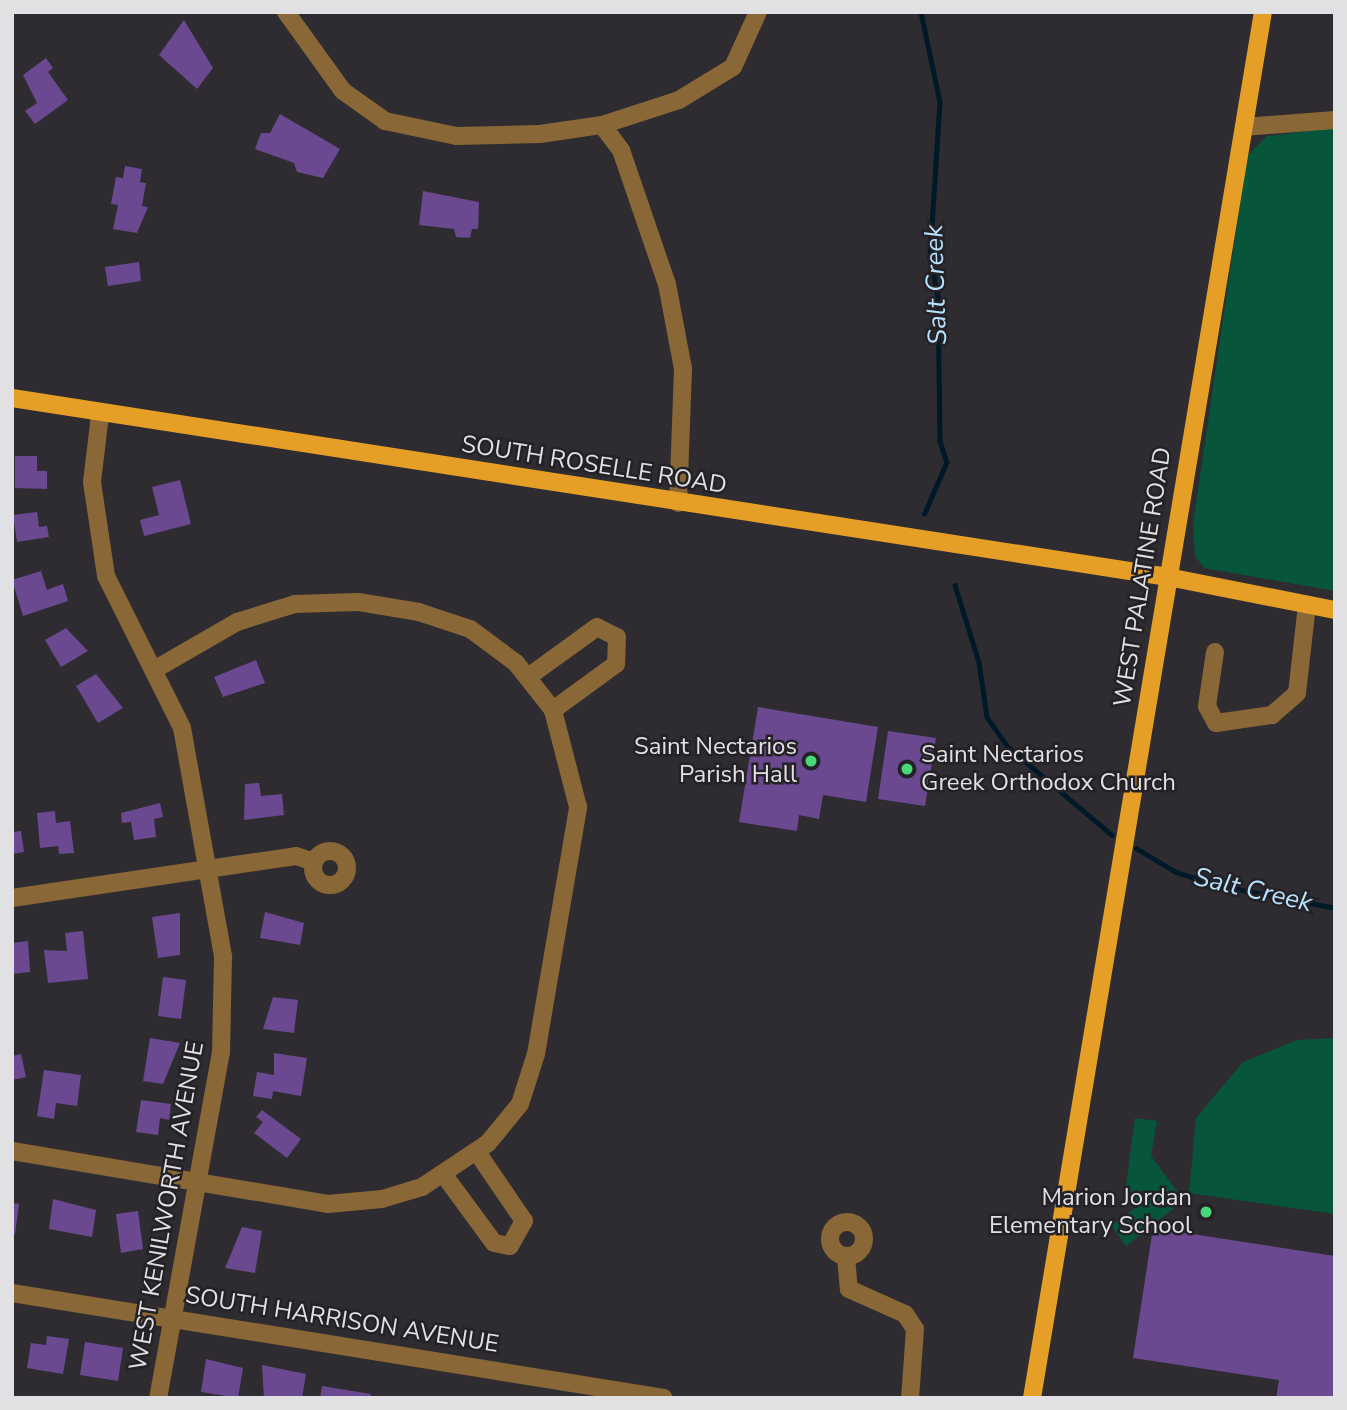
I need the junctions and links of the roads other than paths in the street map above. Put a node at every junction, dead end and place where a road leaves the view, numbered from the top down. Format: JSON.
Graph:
{"nodes":[{"id":1,"x":286,"y":12,"type":"edge"},
{"id":2,"x":758,"y":12,"type":"edge"},
{"id":3,"x":1263,"y":12,"type":"edge"},
{"id":4,"x":1335,"y":120,"type":"edge"},
{"id":5,"x":602,"y":125,"type":"junction"},
{"id":6,"x":1244,"y":127,"type":"junction"},
{"id":7,"x":12,"y":398,"type":"edge"},
{"id":8,"x":100,"y":415,"type":"junction"},
{"id":9,"x":678,"y":502,"type":"junction"},
{"id":10,"x":1168,"y":578,"type":"junction"},
{"id":11,"x":1307,"y":605,"type":"junction"},
{"id":12,"x":1335,"y":610,"type":"edge"},
{"id":13,"x":1214,"y":652,"type":"dead end"},
{"id":14,"x":154,"y":670,"type":"junction"},
{"id":15,"x":528,"y":677,"type":"junction"},
{"id":16,"x":553,"y":710,"type":"junction"},
{"id":17,"x":314,"y":862,"type":"dead end"},
{"id":18,"x":211,"y":868,"type":"junction"},
{"id":19,"x":12,"y":898,"type":"edge"},
{"id":20,"x":12,"y":1152,"type":"edge"},
{"id":21,"x":477,"y":1152,"type":"junction"},
{"id":22,"x":444,"y":1175,"type":"junction"},
{"id":23,"x":201,"y":1181,"type":"junction"},
{"id":24,"x":846,"y":1256,"type":"dead end"},
{"id":25,"x":12,"y":1293,"type":"edge"},
{"id":26,"x":172,"y":1317,"type":"junction"},
{"id":27,"x":601,"y":1392,"type":"edge"},
{"id":28,"x":158,"y":1398,"type":"edge"},
{"id":29,"x":664,"y":1398,"type":"edge"},
{"id":30,"x":910,"y":1398,"type":"edge"},
{"id":31,"x":1032,"y":1398,"type":"edge"}],
"edges":[{"from":1,"to":5,"type":"street"},
{"from":2,"to":5,"type":"street"},
{"from":3,"to":6,"type":"main road","name":"WEST PALATINE ROAD"},
{"from":4,"to":6,"type":"street"},
{"from":5,"to":9,"type":"street"},
{"from":6,"to":10,"type":"main road","name":"WEST PALATINE ROAD"},
{"from":7,"to":8,"type":"main road","name":"SOUTH ROSELLE ROAD"},
{"from":8,"to":9,"type":"main road","name":"SOUTH ROSELLE ROAD"},
{"from":8,"to":14,"type":"street","name":"WEST KENILWORTH AVENUE"},
{"from":9,"to":10,"type":"main road","name":"SOUTH ROSELLE ROAD"},
{"from":10,"to":11,"type":"main road","name":"SOUTH ROSELLE ROAD"},
{"from":10,"to":31,"type":"main road","name":"WEST PALATINE ROAD"},
{"from":11,"to":12,"type":"main road","name":"SOUTH ROSELLE ROAD"},
{"from":11,"to":13,"type":"street"},
{"from":14,"to":15,"type":"street"},
{"from":14,"to":18,"type":"street","name":"WEST KENILWORTH AVENUE"},
{"from":15,"to":16,"type":"street"},
{"from":15,"to":16,"type":"street"},
{"from":16,"to":21,"type":"street"},
{"from":17,"to":18,"type":"street"},
{"from":18,"to":19,"type":"street"},
{"from":18,"to":23,"type":"street","name":"WEST KENILWORTH AVENUE"},
{"from":20,"to":23,"type":"street"},
{"from":21,"to":22,"type":"street"},
{"from":21,"to":22,"type":"street"},
{"from":22,"to":23,"type":"street"},
{"from":23,"to":26,"type":"street","name":"WEST KENILWORTH AVENUE"},
{"from":24,"to":30,"type":"street"},
{"from":25,"to":26,"type":"street","name":"SOUTH HARRISON AVENUE"},
{"from":26,"to":27,"type":"street","name":"SOUTH HARRISON AVENUE"},
{"from":26,"to":28,"type":"street","name":"WEST KENILWORTH AVENUE"},
{"from":27,"to":29,"type":"street","name":"SOUTH HARRISON AVENUE"}]}
